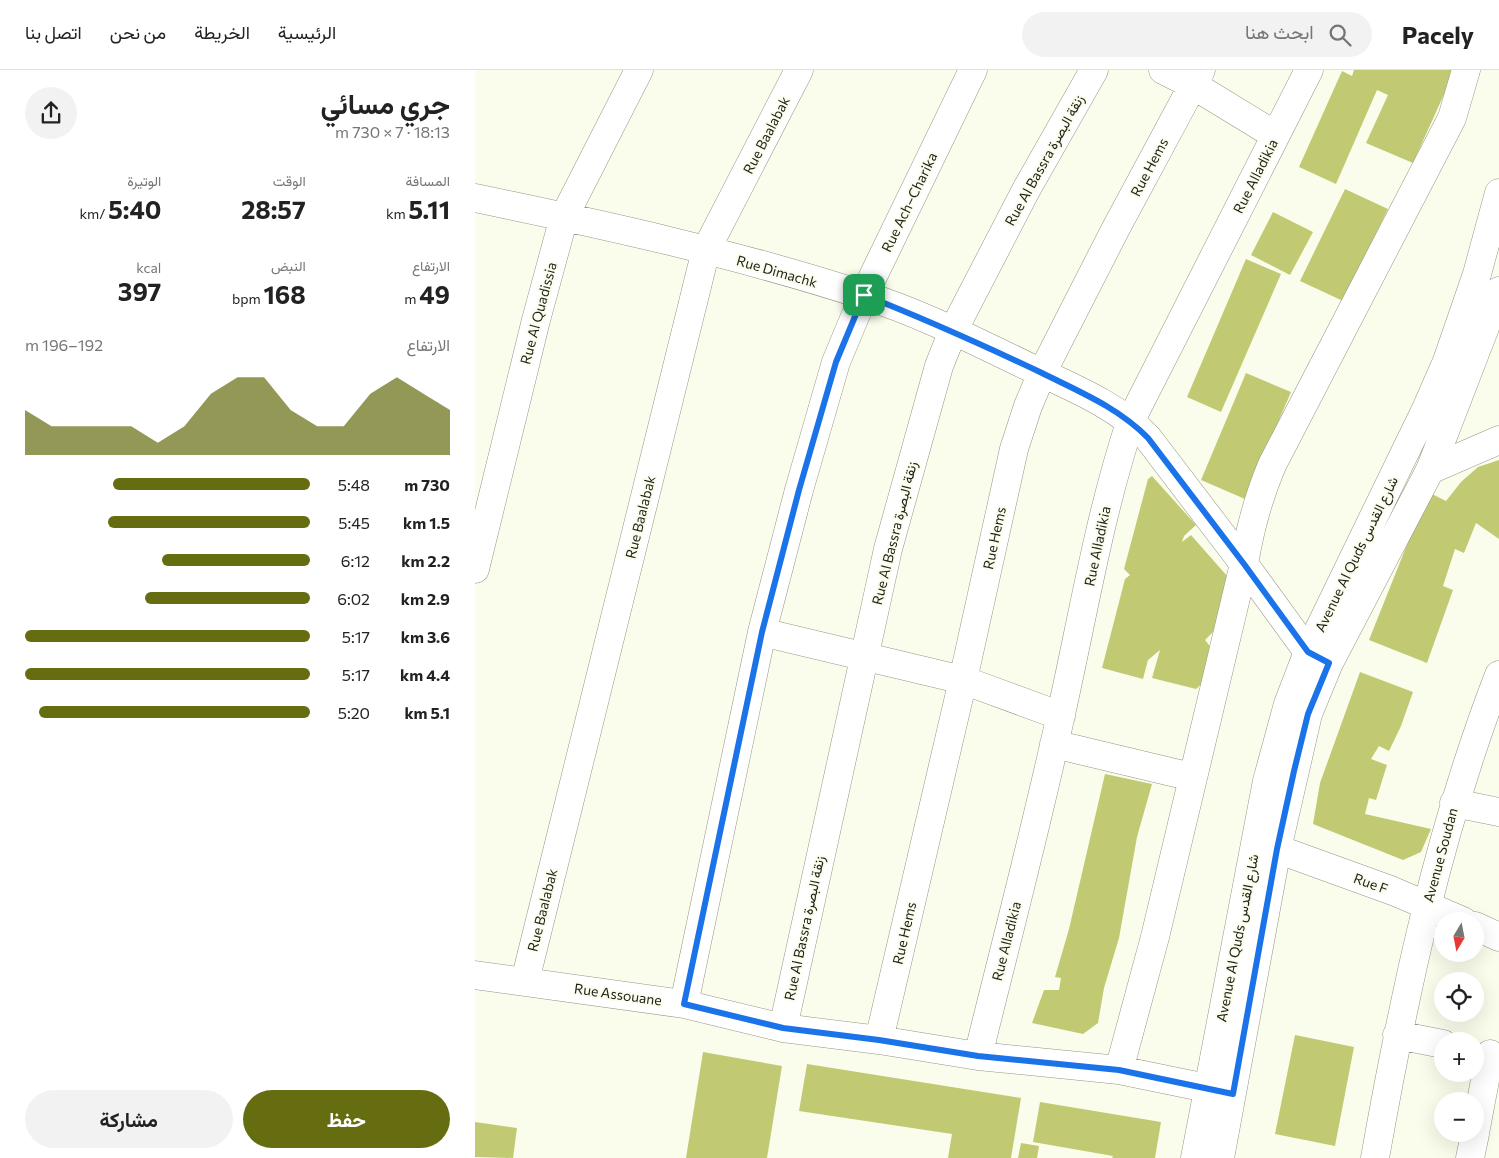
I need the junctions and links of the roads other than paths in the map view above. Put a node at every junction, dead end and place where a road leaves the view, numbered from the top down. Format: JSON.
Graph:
{"nodes":[{"id":1,"x":639,"y":70,"type":"edge"},
{"id":2,"x":799,"y":70,"type":"edge"},
{"id":3,"x":973,"y":70,"type":"edge"},
{"id":4,"x":1093,"y":70,"type":"edge"},
{"id":5,"x":1163,"y":70,"type":"edge"},
{"id":6,"x":1309,"y":70,"type":"edge"},
{"id":7,"x":1466,"y":70,"type":"edge"},
{"id":8,"x":1197,"y":78,"type":"edge"},
{"id":9,"x":1275,"y":135,"type":"junction"},
{"id":10,"x":1499,"y":193,"type":"edge"},
{"id":11,"x":475,"y":198,"type":"edge"},
{"id":12,"x":564,"y":217,"type":"junction"},
{"id":13,"x":705,"y":250,"type":"junction"},
{"id":14,"x":1499,"y":291,"type":"edge"},
{"id":15,"x":864,"y":295,"type":"junction"},
{"id":16,"x":953,"y":330,"type":"junction"},
{"id":17,"x":1041,"y":373,"type":"junction"},
{"id":18,"x":1131,"y":420,"type":"junction"},
{"id":19,"x":1499,"y":440,"type":"edge"},
{"id":20,"x":1430,"y":470,"type":"junction"},
{"id":21,"x":1244,"y":564,"type":"junction"},
{"id":22,"x":475,"y":569,"type":"edge"},
{"id":23,"x":762,"y":632,"type":"junction"},
{"id":24,"x":864,"y":656,"type":"junction"},
{"id":25,"x":1318,"y":658,"type":"junction"},
{"id":26,"x":1499,"y":675,"type":"edge"},
{"id":27,"x":963,"y":680,"type":"junction"},
{"id":28,"x":1061,"y":716,"type":"junction"},
{"id":29,"x":1054,"y":744,"type":"junction"},
{"id":30,"x":1192,"y":777,"type":"junction"},
{"id":31,"x":1454,"y":803,"type":"junction"},
{"id":32,"x":1499,"y":812,"type":"edge"},
{"id":33,"x":1277,"y":849,"type":"junction"},
{"id":34,"x":1427,"y":906,"type":"junction"},
{"id":35,"x":1441,"y":912,"type":"edge"},
{"id":36,"x":1484,"y":930,"type":"edge"},
{"id":37,"x":1499,"y":936,"type":"edge"},
{"id":38,"x":475,"y":975,"type":"edge"},
{"id":39,"x":525,"y":981,"type":"junction"},
{"id":40,"x":684,"y":1004,"type":"junction"},
{"id":41,"x":783,"y":1028,"type":"junction"},
{"id":42,"x":1397,"y":1035,"type":"junction"},
{"id":43,"x":879,"y":1040,"type":"junction"},
{"id":44,"x":1434,"y":1042,"type":"edge"},
{"id":45,"x":1488,"y":1054,"type":"edge"},
{"id":46,"x":978,"y":1056,"type":"junction"},
{"id":47,"x":1119,"y":1070,"type":"junction"},
{"id":48,"x":1221,"y":1091,"type":"junction"},
{"id":49,"x":1482,"y":1092,"type":"edge"},
{"id":50,"x":1473,"y":1142,"type":"edge"},
{"id":51,"x":1195,"y":1158,"type":"edge"},
{"id":52,"x":1220,"y":1158,"type":"edge"},
{"id":53,"x":1375,"y":1158,"type":"edge"},
{"id":54,"x":1470,"y":1158,"type":"edge"}],
"edges":[{"from":1,"to":12,"type":"street","name":"Rue Al Quadissia"},
{"from":2,"to":13,"type":"street","name":"Rue Baalabak"},
{"from":3,"to":15,"type":"street","name":"Rue Ach–Charika"},
{"from":4,"to":16,"type":"street","name":"Rue Al Bassra زنقة البصرة"},
{"from":5,"to":8,"type":"street"},
{"from":6,"to":9,"type":"street","name":"Rue Alladikia"},
{"from":7,"to":21,"type":"street"},
{"from":8,"to":9,"type":"street"},
{"from":8,"to":17,"type":"street","name":"Rue Hems"},
{"from":9,"to":18,"type":"street","name":"Rue Alladikia"},
{"from":10,"to":25,"type":"street","name":"Avenue Al Quds شارع القدس"},
{"from":11,"to":12,"type":"street","name":"Rue Dimachk"},
{"from":12,"to":13,"type":"street","name":"Rue Dimachk"},
{"from":12,"to":22,"type":"street","name":"Rue Al Quadissia"},
{"from":13,"to":15,"type":"street","name":"Rue Dimachk"},
{"from":13,"to":39,"type":"street","name":"Rue Baalabak"},
{"from":14,"to":20,"type":"street","name":"Avenue Al Quds شارع القدس"},
{"from":15,"to":16,"type":"street","name":"Rue Dimachk"},
{"from":15,"to":23,"type":"street","name":"Rue Ach–Charika"},
{"from":16,"to":17,"type":"street","name":"Rue Dimachk"},
{"from":16,"to":24,"type":"street","name":"Rue Al Bassra زنقة البصرة"},
{"from":17,"to":18,"type":"street","name":"Rue Dimachk"},
{"from":17,"to":27,"type":"street","name":"Rue Hems"},
{"from":18,"to":21,"type":"street","name":"Rue Dimachk"},
{"from":18,"to":28,"type":"street","name":"Rue Alladikia"},
{"from":19,"to":20,"type":"street"},
{"from":20,"to":25,"type":"street","name":"Avenue Al Quds شارع القدس"},
{"from":21,"to":25,"type":"street","name":"Rue Dimachk"},
{"from":21,"to":30,"type":"street"},
{"from":23,"to":24,"type":"street"},
{"from":23,"to":40,"type":"street","name":"Rue Ach–Charika"},
{"from":24,"to":27,"type":"street"},
{"from":24,"to":41,"type":"street","name":"Rue Al Bassra زنقة البصرة"},
{"from":25,"to":33,"type":"street","name":"Avenue Al Quds شارع القدس"},
{"from":25,"to":48,"type":"street","name":"Avenue Al Quds شارع القدس"},
{"from":26,"to":31,"type":"street","name":"Avenue Soudan"},
{"from":27,"to":28,"type":"street"},
{"from":27,"to":43,"type":"street","name":"Rue Hems"},
{"from":28,"to":29,"type":"street","name":"Rue Alladikia"},
{"from":29,"to":30,"type":"street"},
{"from":29,"to":46,"type":"street","name":"Rue Alladikia"},
{"from":30,"to":47,"type":"street"},
{"from":31,"to":32,"type":"street"},
{"from":31,"to":34,"type":"street","name":"Avenue Soudan"},
{"from":33,"to":34,"type":"street","name":"Rue F"},
{"from":33,"to":48,"type":"street","name":"Avenue Al Quds شارع القدس"},
{"from":34,"to":35,"type":"street","name":"Rue F"},
{"from":34,"to":42,"type":"street","name":"Avenue Soudan"},
{"from":36,"to":37,"type":"street"},
{"from":38,"to":39,"type":"street","name":"Rue Assouane"},
{"from":39,"to":40,"type":"street","name":"Rue Assouane"},
{"from":40,"to":41,"type":"street","name":"Rue Assouane"},
{"from":41,"to":43,"type":"street","name":"Rue Assouane"},
{"from":42,"to":44,"type":"street"},
{"from":42,"to":53,"type":"street","name":"Avenue Soudan"},
{"from":43,"to":46,"type":"street","name":"Rue Assouane"},
{"from":45,"to":49,"type":"street"},
{"from":46,"to":47,"type":"street","name":"Rue Assouane"},
{"from":47,"to":48,"type":"street","name":"Rue Assouane"},
{"from":48,"to":51,"type":"street","name":"Avenue Al Quds شارع القدس"},
{"from":48,"to":52,"type":"street","name":"Avenue Al Quds شارع القدس"},
{"from":50,"to":54,"type":"street"}]}
